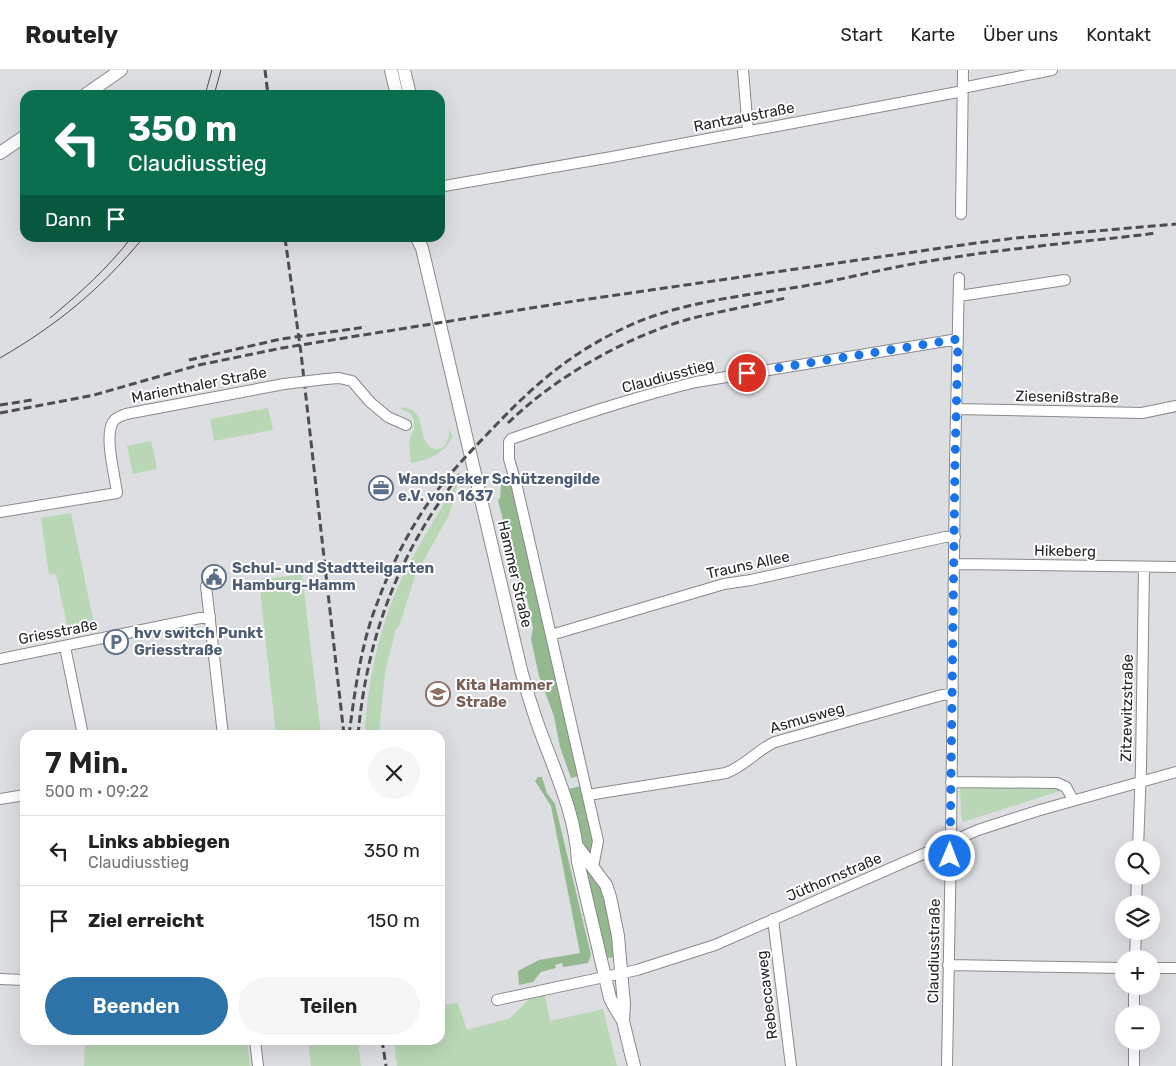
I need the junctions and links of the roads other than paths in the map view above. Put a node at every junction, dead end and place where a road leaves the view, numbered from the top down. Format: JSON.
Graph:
{"nodes":[{"id":1,"x":120,"y":70,"type":"edge"},
{"id":2,"x":392,"y":70,"type":"edge"},
{"id":3,"x":404,"y":70,"type":"edge"},
{"id":4,"x":743,"y":70,"type":"edge"},
{"id":5,"x":963,"y":70,"type":"edge"},
{"id":6,"x":1052,"y":70,"type":"edge"},
{"id":7,"x":92,"y":90,"type":"edge"},
{"id":8,"x":396,"y":90,"type":"edge"},
{"id":9,"x":409,"y":90,"type":"edge"},
{"id":10,"x":963,"y":90,"type":"junction"},
{"id":11,"x":748,"y":132,"type":"junction"},
{"id":12,"x":20,"y":139,"type":"edge"},
{"id":13,"x":0,"y":153,"type":"edge"},
{"id":14,"x":445,"y":185,"type":"edge"},
{"id":15,"x":961,"y":214,"type":"dead end"},
{"id":16,"x":421,"y":242,"type":"edge"},
{"id":17,"x":960,"y":278,"type":"dead end"},
{"id":18,"x":1065,"y":280,"type":"dead end"},
{"id":19,"x":959,"y":296,"type":"junction"},
{"id":20,"x":958,"y":339,"type":"junction"},
{"id":21,"x":1176,"y":406,"type":"edge"},
{"id":22,"x":956,"y":409,"type":"junction"},
{"id":23,"x":406,"y":425,"type":"dead end"},
{"id":24,"x":509,"y":442,"type":"joint"},
{"id":25,"x":0,"y":512,"type":"edge"},
{"id":26,"x":954,"y":537,"type":"junction"},
{"id":27,"x":954,"y":564,"type":"junction"},
{"id":28,"x":1144,"y":567,"type":"junction"},
{"id":29,"x":1176,"y":567,"type":"edge"},
{"id":30,"x":206,"y":586,"type":"dead end"},
{"id":31,"x":210,"y":616,"type":"junction"},
{"id":32,"x":551,"y":635,"type":"junction"},
{"id":33,"x":65,"y":646,"type":"junction"},
{"id":34,"x":0,"y":659,"type":"edge"},
{"id":35,"x":952,"y":694,"type":"junction"},
{"id":36,"x":82,"y":730,"type":"edge"},
{"id":37,"x":222,"y":730,"type":"edge"},
{"id":38,"x":1176,"y":772,"type":"edge"},
{"id":39,"x":951,"y":782,"type":"junction"},
{"id":40,"x":1140,"y":783,"type":"junction"},
{"id":41,"x":588,"y":795,"type":"junction"},
{"id":42,"x":20,"y":796,"type":"edge"},
{"id":43,"x":0,"y":799,"type":"edge"},
{"id":44,"x":1073,"y":800,"type":"junction"},
{"id":45,"x":1138,"y":840,"type":"edge"},
{"id":46,"x":951,"y":841,"type":"junction"},
{"id":47,"x":577,"y":846,"type":"junction"},
{"id":48,"x":593,"y":868,"type":"junction"},
{"id":49,"x":773,"y":919,"type":"junction"},
{"id":50,"x":948,"y":965,"type":"junction"},
{"id":51,"x":1115,"y":968,"type":"edge"},
{"id":52,"x":1160,"y":968,"type":"edge"},
{"id":53,"x":1176,"y":968,"type":"edge"},
{"id":54,"x":621,"y":973,"type":"junction"},
{"id":55,"x":605,"y":977,"type":"junction"},
{"id":56,"x":0,"y":979,"type":"edge"},
{"id":57,"x":13,"y":980,"type":"junction"},
{"id":58,"x":20,"y":980,"type":"edge"},
{"id":59,"x":0,"y":985,"type":"edge"},
{"id":60,"x":497,"y":1000,"type":"dead end"},
{"id":61,"x":623,"y":1021,"type":"junction"},
{"id":62,"x":256,"y":1045,"type":"edge"},
{"id":63,"x":1134,"y":1050,"type":"edge"},
{"id":64,"x":258,"y":1066,"type":"edge"},
{"id":65,"x":634,"y":1066,"type":"edge"},
{"id":66,"x":791,"y":1066,"type":"edge"},
{"id":67,"x":947,"y":1066,"type":"edge"},
{"id":68,"x":1134,"y":1066,"type":"edge"}],
"edges":[{"from":1,"to":7,"type":"main road"},
{"from":2,"to":8,"type":"main road"},
{"from":3,"to":9,"type":"main road"},
{"from":4,"to":11,"type":"street"},
{"from":5,"to":10,"type":"street"},
{"from":6,"to":10,"type":"street","name":"Rantzaustraße"},
{"from":10,"to":11,"type":"street","name":"Rantzaustraße"},
{"from":10,"to":15,"type":"street"},
{"from":11,"to":14,"type":"street","name":"Rantzaustraße"},
{"from":12,"to":13,"type":"main road"},
{"from":16,"to":47,"type":"main road","name":"Hammer Straße"},
{"from":17,"to":19,"type":"street","name":"Claudiusstraße"},
{"from":18,"to":19,"type":"street"},
{"from":19,"to":20,"type":"street","name":"Claudiusstraße"},
{"from":20,"to":22,"type":"street","name":"Claudiusstraße"},
{"from":20,"to":24,"type":"street","name":"Claudiusstieg"},
{"from":21,"to":22,"type":"street","name":"Ziesenißstraße"},
{"from":22,"to":26,"type":"street","name":"Claudiusstraße"},
{"from":23,"to":25,"type":"street","name":"Marienthaler Straße","bridge":true},
{"from":24,"to":32,"type":"street","name":"Hammer Straße"},
{"from":26,"to":27,"type":"street","name":"Claudiusstraße"},
{"from":26,"to":32,"type":"street","name":"Trauns Allee"},
{"from":27,"to":28,"type":"street","name":"Hikeberg"},
{"from":27,"to":35,"type":"street","name":"Claudiusstraße"},
{"from":28,"to":29,"type":"street","name":"Hikeberg"},
{"from":28,"to":40,"type":"street","name":"Zitzewitzstraße"},
{"from":30,"to":31,"type":"street"},
{"from":31,"to":33,"type":"street","name":"Griesstraße"},
{"from":31,"to":37,"type":"street"},
{"from":32,"to":41,"type":"street","name":"Hammer Straße"},
{"from":33,"to":34,"type":"street","name":"Griesstraße"},
{"from":33,"to":36,"type":"street"},
{"from":35,"to":39,"type":"street","name":"Claudiusstraße"},
{"from":35,"to":41,"type":"street","name":"Asmusweg"},
{"from":38,"to":40,"type":"street","name":"Jüthornstraße"},
{"from":39,"to":44,"type":"street"},
{"from":39,"to":46,"type":"street","name":"Claudiusstraße"},
{"from":40,"to":44,"type":"street","name":"Jüthornstraße"},
{"from":40,"to":45,"type":"street","name":"Zitzewitzstraße"},
{"from":41,"to":48,"type":"street","name":"Hammer Straße"},
{"from":42,"to":43,"type":"street"},
{"from":44,"to":46,"type":"street","name":"Jüthornstraße"},
{"from":46,"to":49,"type":"street","name":"Jüthornstraße"},
{"from":46,"to":50,"type":"street","name":"Claudiusstraße"},
{"from":47,"to":48,"type":"main road","name":"Hammer Straße"},
{"from":47,"to":55,"type":"main road","name":"Hammer Straße"},
{"from":48,"to":54,"type":"main road","name":"Hammer Straße"},
{"from":49,"to":54,"type":"street","name":"Jüthornstraße"},
{"from":49,"to":66,"type":"street","name":"Rebeccaweg"},
{"from":50,"to":51,"type":"street"},
{"from":50,"to":67,"type":"street","name":"Claudiusstraße"},
{"from":52,"to":53,"type":"street"},
{"from":54,"to":55,"type":"street","name":"Jüthornstraße"},
{"from":54,"to":61,"type":"main road","name":"Hammer Straße"},
{"from":55,"to":60,"type":"street"},
{"from":55,"to":61,"type":"main road","name":"Hammer Straße"},
{"from":56,"to":57,"type":"street"},
{"from":57,"to":58,"type":"street"},
{"from":57,"to":59,"type":"street"},
{"from":61,"to":65,"type":"main road","name":"Hammer Straße"},
{"from":62,"to":64,"type":"street"},
{"from":63,"to":68,"type":"street"}]}
